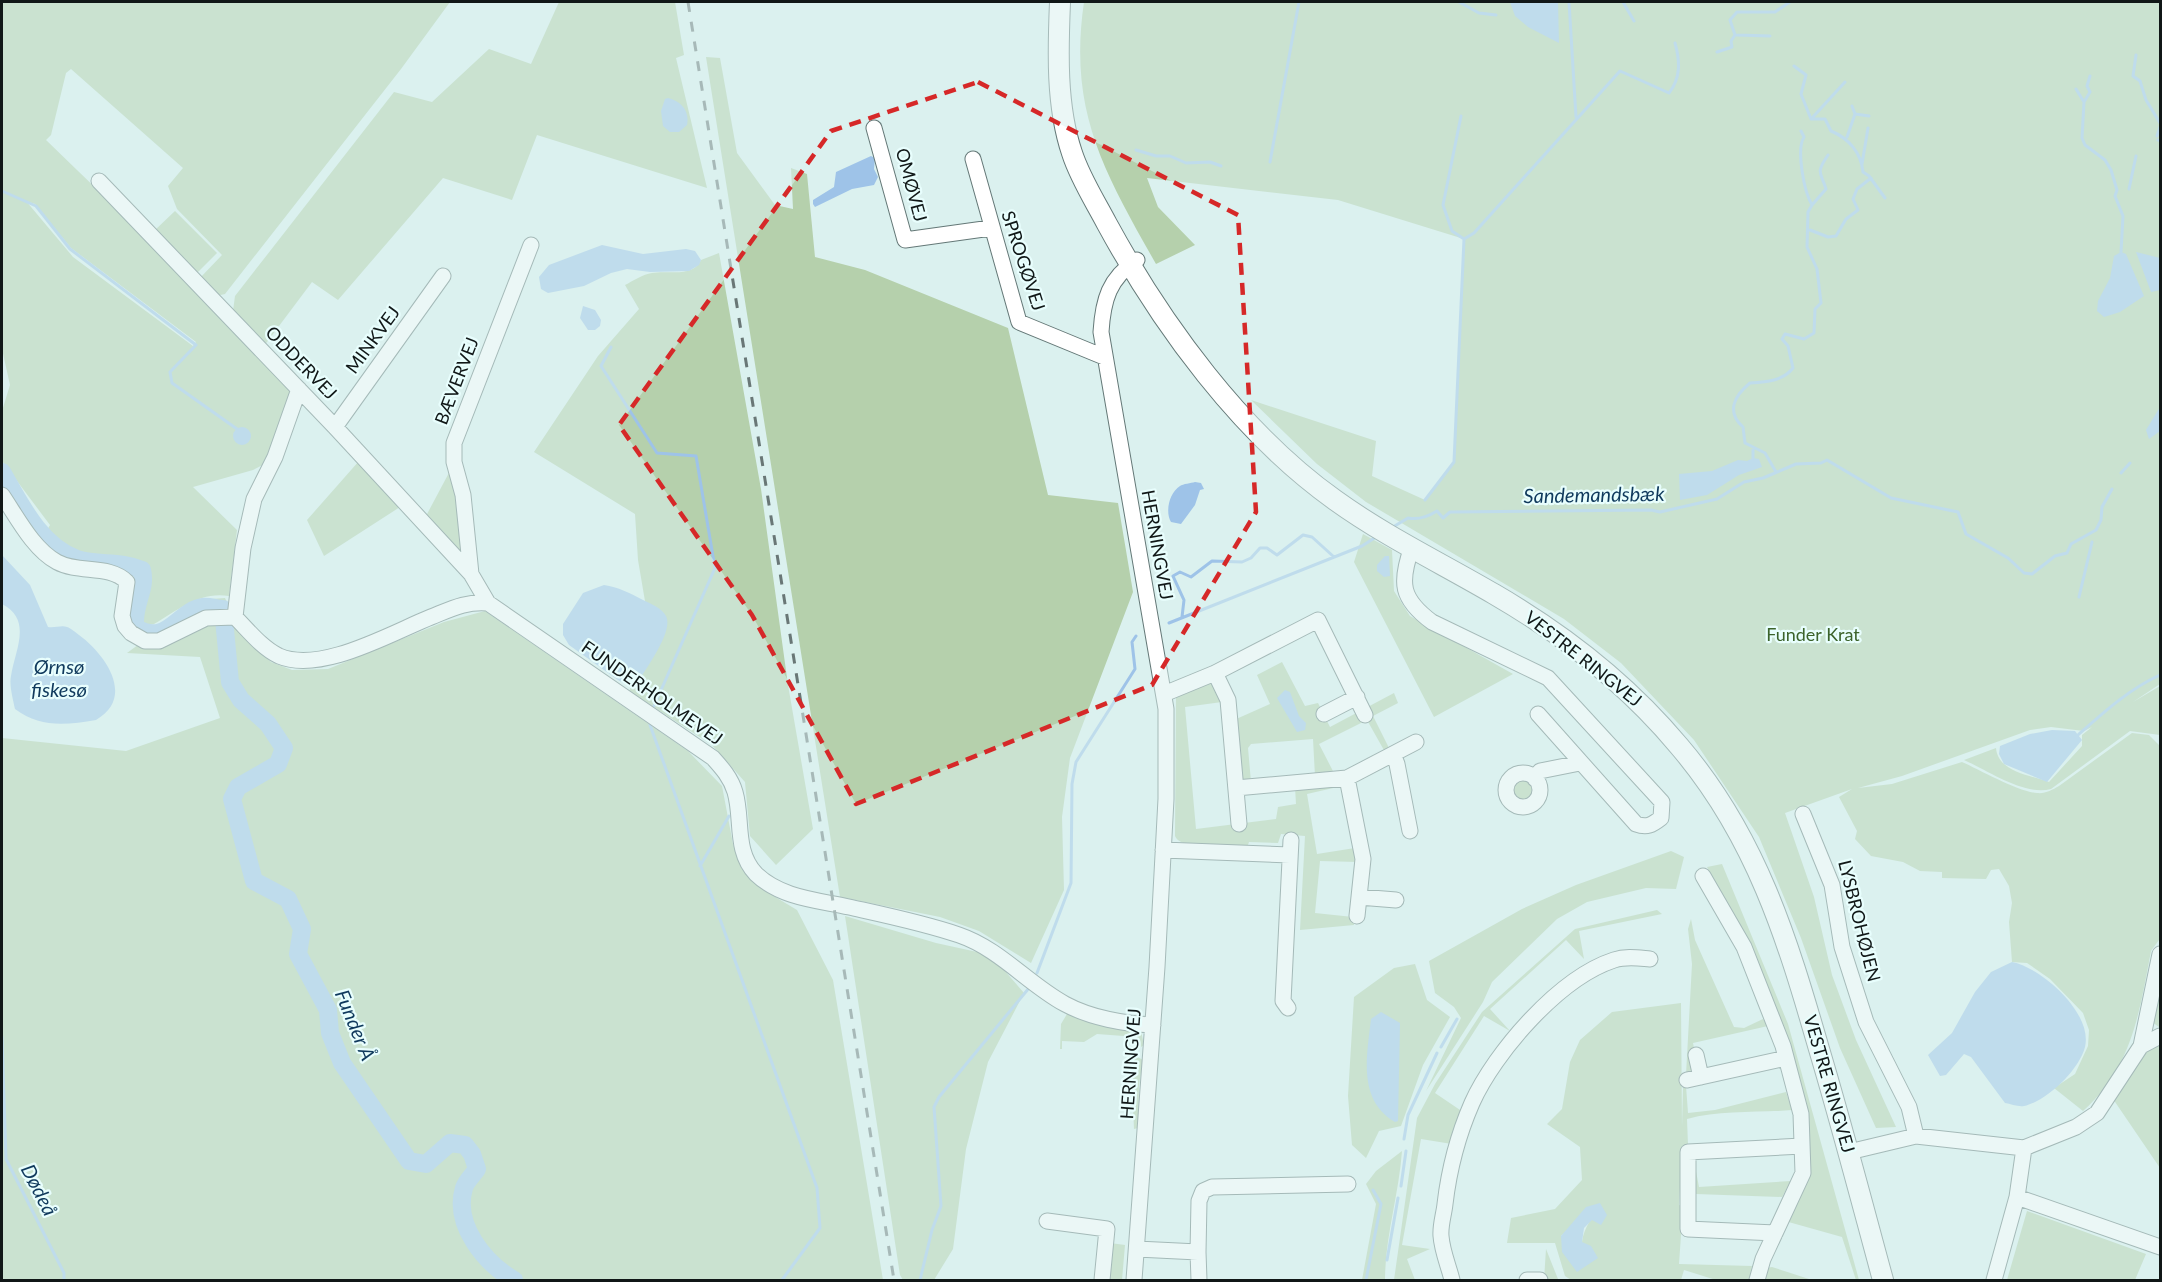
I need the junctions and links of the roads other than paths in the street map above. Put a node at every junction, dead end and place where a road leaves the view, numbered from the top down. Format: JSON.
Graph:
{"nodes":[{"id":1,"x":1060,"y":2,"type":"edge"},
{"id":2,"x":1069,"y":2,"type":"edge"},
{"id":3,"x":874,"y":128,"type":"dead end"},
{"id":4,"x":973,"y":159,"type":"dead end"},
{"id":5,"x":99,"y":182,"type":"dead end"},
{"id":6,"x":991,"y":228,"type":"junction"},
{"id":7,"x":531,"y":245,"type":"dead end"},
{"id":8,"x":1133,"y":263,"type":"junction"},
{"id":9,"x":443,"y":276,"type":"dead end"},
{"id":10,"x":1104,"y":357,"type":"junction"},
{"id":11,"x":299,"y":389,"type":"junction"},
{"id":12,"x":335,"y":427,"type":"junction"},
{"id":13,"x":2,"y":495,"type":"edge"},
{"id":14,"x":1412,"y":547,"type":"junction"},
{"id":15,"x":471,"y":574,"type":"junction"},
{"id":16,"x":488,"y":603,"type":"junction"},
{"id":17,"x":235,"y":617,"type":"junction"},
{"id":18,"x":1215,"y":673,"type":"junction"},
{"id":19,"x":1164,"y":694,"type":"junction"},
{"id":20,"x":1357,"y":698,"type":"junction"},
{"id":21,"x":1324,"y":714,"type":"dead end"},
{"id":22,"x":1538,"y":714,"type":"dead end"},
{"id":23,"x":1365,"y":715,"type":"dead end"},
{"id":24,"x":1416,"y":742,"type":"dead end"},
{"id":25,"x":1393,"y":754,"type":"junction"},
{"id":26,"x":1580,"y":763,"type":"junction"},
{"id":27,"x":1347,"y":778,"type":"junction"},
{"id":28,"x":1535,"y":778,"type":"dead end"},
{"id":29,"x":1236,"y":788,"type":"junction"},
{"id":30,"x":1803,"y":814,"type":"dead end"},
{"id":31,"x":1239,"y":824,"type":"dead end"},
{"id":32,"x":1410,"y":831,"type":"dead end"},
{"id":33,"x":1291,"y":840,"type":"dead end"},
{"id":34,"x":1163,"y":850,"type":"junction"},
{"id":35,"x":1290,"y":855,"type":"junction"},
{"id":36,"x":1703,"y":876,"type":"dead end"},
{"id":37,"x":1359,"y":897,"type":"junction"},
{"id":38,"x":1396,"y":900,"type":"dead end"},
{"id":39,"x":1357,"y":916,"type":"dead end"},
{"id":40,"x":2160,"y":954,"type":"edge"},
{"id":41,"x":1650,"y":959,"type":"dead end"},
{"id":42,"x":1288,"y":1008,"type":"dead end"},
{"id":43,"x":1153,"y":1025,"type":"junction"},
{"id":44,"x":2160,"y":1036,"type":"edge"},
{"id":45,"x":2141,"y":1046,"type":"junction"},
{"id":46,"x":1696,"y":1055,"type":"dead end"},
{"id":47,"x":1786,"y":1058,"type":"junction"},
{"id":48,"x":1916,"y":1136,"type":"junction"},
{"id":49,"x":1802,"y":1146,"type":"junction"},
{"id":50,"x":2024,"y":1148,"type":"junction"},
{"id":51,"x":1849,"y":1152,"type":"junction"},
{"id":52,"x":1348,"y":1184,"type":"dead end"},
{"id":53,"x":2018,"y":1197,"type":"junction"},
{"id":54,"x":1047,"y":1221,"type":"dead end"},
{"id":55,"x":1775,"y":1233,"type":"junction"},
{"id":56,"x":2160,"y":1248,"type":"edge"},
{"id":57,"x":1137,"y":1249,"type":"junction"},
{"id":58,"x":1198,"y":1252,"type":"junction"},
{"id":59,"x":1540,"y":1280,"type":"edge"},
{"id":60,"x":1102,"y":1281,"type":"edge"},
{"id":61,"x":1134,"y":1281,"type":"edge"},
{"id":62,"x":1199,"y":1281,"type":"edge"},
{"id":63,"x":1452,"y":1281,"type":"edge"},
{"id":64,"x":1527,"y":1281,"type":"edge"},
{"id":65,"x":1757,"y":1281,"type":"edge"},
{"id":66,"x":1882,"y":1281,"type":"edge"},
{"id":67,"x":1994,"y":1281,"type":"edge"}],
"edges":[{"from":1,"to":8,"type":"main road"},
{"from":2,"to":8,"type":"main road"},
{"from":3,"to":6,"type":"street","name":"OMØVEJ"},
{"from":4,"to":6,"type":"street","name":"SPROGØVEJ"},
{"from":5,"to":11,"type":"street","name":"ODDERVEJ"},
{"from":6,"to":10,"type":"street","name":"SPROGØVEJ"},
{"from":7,"to":15,"type":"street","name":"BÆVERVEJ"},
{"from":8,"to":10,"type":"street","name":"HERNINGVEJ"},
{"from":8,"to":14,"type":"main road","name":"VESTRE RINGVEJ"},
{"from":9,"to":12,"type":"street","name":"MINKVEJ"},
{"from":10,"to":19,"type":"street","name":"HERNINGVEJ"},
{"from":11,"to":12,"type":"street","name":"ODDERVEJ"},
{"from":11,"to":17,"type":"street"},
{"from":12,"to":15,"type":"street","name":"ODDERVEJ"},
{"from":13,"to":17,"type":"street"},
{"from":14,"to":26,"type":"street"},
{"from":14,"to":51,"type":"main road","name":"VESTRE RINGVEJ"},
{"from":15,"to":16,"type":"street","name":"BÆVERVEJ"},
{"from":16,"to":17,"type":"street"},
{"from":16,"to":43,"type":"street","name":"FUNDERHOLMEVEJ"},
{"from":18,"to":19,"type":"street"},
{"from":18,"to":20,"type":"street"},
{"from":18,"to":29,"type":"street"},
{"from":19,"to":34,"type":"street","name":"HERNINGVEJ"},
{"from":20,"to":21,"type":"street"},
{"from":20,"to":23,"type":"street"},
{"from":22,"to":26,"type":"street"},
{"from":24,"to":25,"type":"street"},
{"from":25,"to":27,"type":"street"},
{"from":25,"to":32,"type":"street"},
{"from":26,"to":28,"type":"street"},
{"from":27,"to":29,"type":"street"},
{"from":27,"to":37,"type":"street"},
{"from":29,"to":31,"type":"street"},
{"from":30,"to":48,"type":"street","name":"LYSBROHØJEN"},
{"from":33,"to":35,"type":"street"},
{"from":34,"to":35,"type":"street"},
{"from":34,"to":43,"type":"street","name":"HERNINGVEJ"},
{"from":35,"to":42,"type":"street"},
{"from":36,"to":47,"type":"street"},
{"from":37,"to":38,"type":"street"},
{"from":37,"to":39,"type":"street"},
{"from":40,"to":45,"type":"street"},
{"from":41,"to":63,"type":"street"},
{"from":43,"to":57,"type":"street","name":"HERNINGVEJ"},
{"from":44,"to":45,"type":"street"},
{"from":45,"to":50,"type":"street"},
{"from":46,"to":47,"type":"street"},
{"from":47,"to":49,"type":"street"},
{"from":48,"to":50,"type":"street"},
{"from":48,"to":51,"type":"street"},
{"from":49,"to":55,"type":"street"},
{"from":49,"to":55,"type":"street"},
{"from":50,"to":53,"type":"street"},
{"from":51,"to":66,"type":"main road","name":"VESTRE RINGVEJ"},
{"from":52,"to":58,"type":"street"},
{"from":53,"to":56,"type":"street"},
{"from":53,"to":67,"type":"street"},
{"from":54,"to":60,"type":"street"},
{"from":55,"to":65,"type":"street"},
{"from":57,"to":58,"type":"street"},
{"from":57,"to":61,"type":"street","name":"HERNINGVEJ"},
{"from":58,"to":62,"type":"street"},
{"from":59,"to":64,"type":"street"}]}
